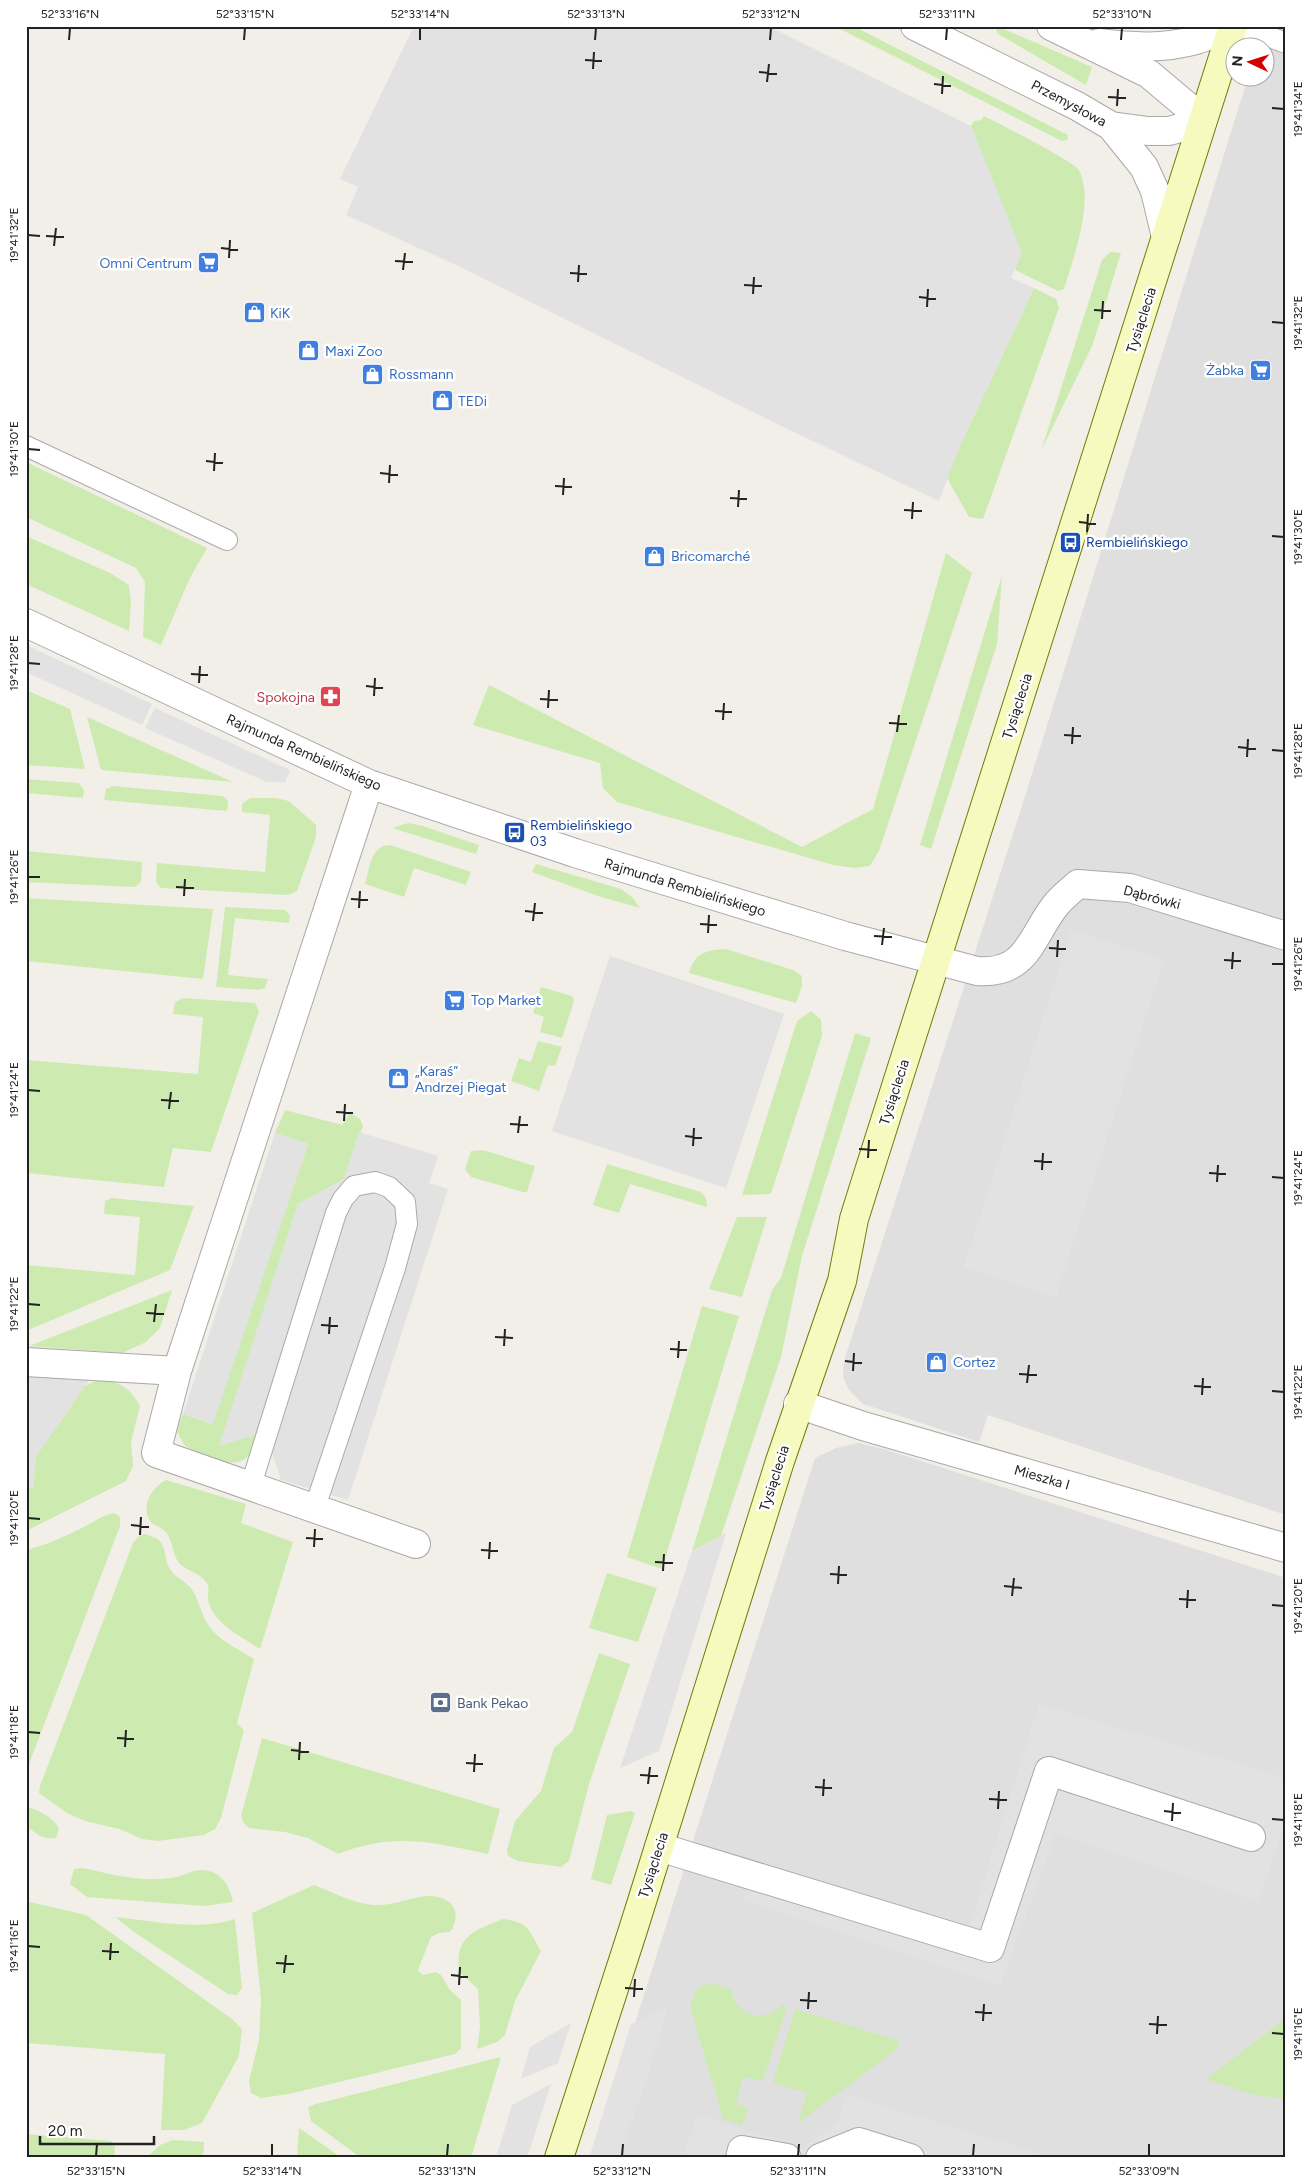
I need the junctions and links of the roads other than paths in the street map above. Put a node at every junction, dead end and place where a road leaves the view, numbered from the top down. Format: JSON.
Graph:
{"nodes":[{"id":1,"x":914,"y":26,"type":"edge"},
{"id":2,"x":1051,"y":26,"type":"edge"},
{"id":3,"x":1228,"y":26,"type":"edge"},
{"id":4,"x":1232,"y":26,"type":"edge"},
{"id":5,"x":1240,"y":26,"type":"edge"},
{"id":6,"x":1083,"y":41,"type":"junction"},
{"id":7,"x":1286,"y":43,"type":"edge"},
{"id":8,"x":1202,"y":122,"type":"junction"},
{"id":9,"x":1111,"y":126,"type":"junction"},
{"id":10,"x":1166,"y":237,"type":"junction"},
{"id":11,"x":26,"y":446,"type":"edge"},
{"id":12,"x":227,"y":540,"type":"dead end"},
{"id":13,"x":26,"y":623,"type":"edge"},
{"id":14,"x":369,"y":784,"type":"junction"},
{"id":15,"x":1286,"y":936,"type":"edge"},
{"id":16,"x":936,"y":960,"type":"junction"},
{"id":17,"x":26,"y":1362,"type":"edge"},
{"id":18,"x":177,"y":1371,"type":"junction"},
{"id":19,"x":798,"y":1404,"type":"junction"},
{"id":20,"x":250,"y":1488,"type":"junction"},
{"id":21,"x":314,"y":1510,"type":"junction"},
{"id":22,"x":416,"y":1544,"type":"dead end"},
{"id":23,"x":1286,"y":1548,"type":"edge"},
{"id":24,"x":1250,"y":1837,"type":"dead end"},
{"id":25,"x":659,"y":1847,"type":"junction"},
{"id":26,"x":559,"y":2158,"type":"edge"},
{"id":27,"x":740,"y":2158,"type":"edge"},
{"id":28,"x":787,"y":2158,"type":"edge"},
{"id":29,"x":820,"y":2158,"type":"edge"},
{"id":30,"x":910,"y":2158,"type":"edge"}],
"edges":[{"from":1,"to":9,"type":"street","name":"Przemysłowa"},
{"from":2,"to":6,"type":"street"},
{"from":3,"to":6,"type":"street"},
{"from":4,"to":8,"type":"street","name":"Tysiąclecia"},
{"from":5,"to":7,"type":"lane"},
{"from":6,"to":8,"type":"street"},
{"from":8,"to":9,"type":"street","name":"Przemysłowa"},
{"from":8,"to":10,"type":"street","name":"Tysiąclecia"},
{"from":9,"to":10,"type":"street"},
{"from":10,"to":16,"type":"street","name":"Tysiąclecia"},
{"from":11,"to":12,"type":"lane"},
{"from":13,"to":14,"type":"street","name":"Rajmunda Rembielińskiego"},
{"from":14,"to":16,"type":"street","name":"Rajmunda Rembielińskiego"},
{"from":14,"to":18,"type":"street"},
{"from":15,"to":16,"type":"street","name":"Dąbrówki"},
{"from":16,"to":19,"type":"street","name":"Tysiąclecia"},
{"from":17,"to":18,"type":"street"},
{"from":18,"to":20,"type":"street"},
{"from":19,"to":23,"type":"street","name":"Mieszka I"},
{"from":19,"to":25,"type":"street","name":"Tysiąclecia"},
{"from":20,"to":21,"type":"street"},
{"from":20,"to":21,"type":"lane"},
{"from":21,"to":22,"type":"street"},
{"from":24,"to":25,"type":"street"},
{"from":25,"to":26,"type":"street","name":"Tysiąclecia"},
{"from":27,"to":28,"type":"street"},
{"from":29,"to":30,"type":"street"}]}
